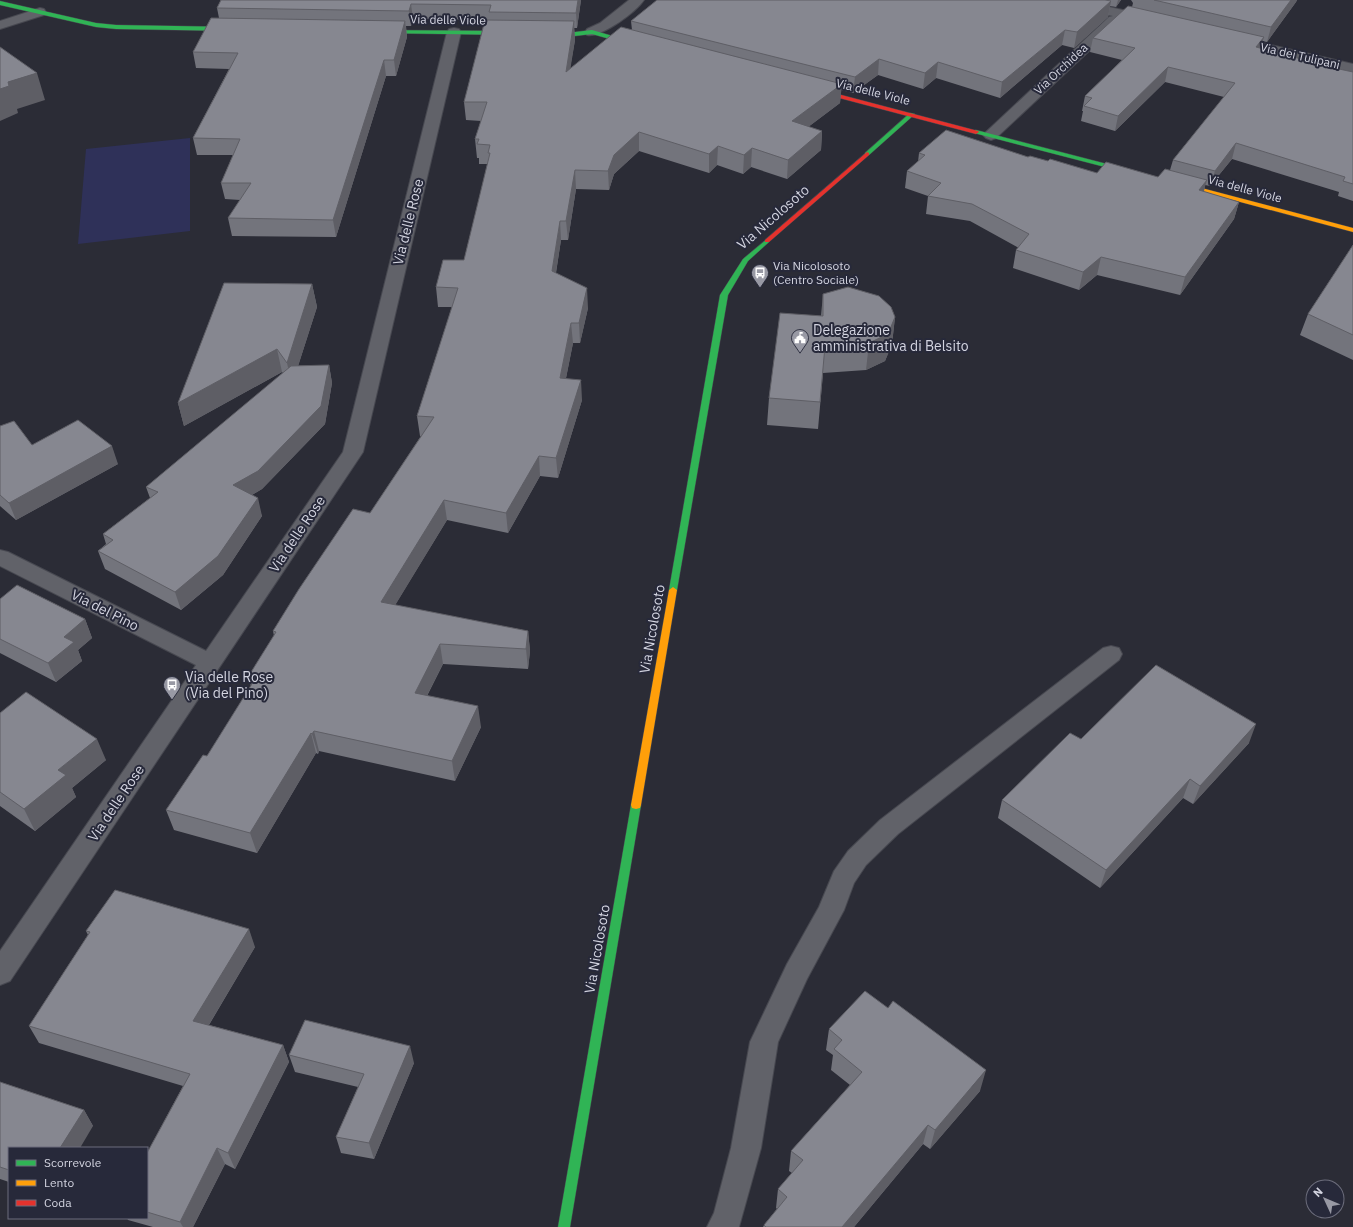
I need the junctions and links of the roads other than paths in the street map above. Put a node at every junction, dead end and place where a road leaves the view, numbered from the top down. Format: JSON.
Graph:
{"nodes":[{"id":1,"x":637,"y":0,"type":"edge"},
{"id":2,"x":1060,"y":0,"type":"edge"},
{"id":3,"x":1128,"y":0,"type":"edge"},
{"id":4,"x":0,"y":3,"type":"edge"},
{"id":5,"x":40,"y":12,"type":"junction"},
{"id":6,"x":1121,"y":14,"type":"junction"},
{"id":7,"x":1160,"y":23,"type":"edge"},
{"id":8,"x":0,"y":25,"type":"edge"},
{"id":9,"x":242,"y":29,"type":"edge"},
{"id":10,"x":368,"y":31,"type":"edge"},
{"id":11,"x":454,"y":32,"type":"junction"},
{"id":12,"x":592,"y":32,"type":"junction"},
{"id":13,"x":522,"y":33,"type":"edge"},
{"id":14,"x":537,"y":34,"type":"edge"},
{"id":15,"x":1222,"y":37,"type":"edge"},
{"id":16,"x":650,"y":48,"type":"edge"},
{"id":17,"x":1353,"y":68,"type":"edge"},
{"id":18,"x":804,"y":87,"type":"edge"},
{"id":19,"x":912,"y":114,"type":"junction"},
{"id":20,"x":991,"y":135,"type":"junction"},
{"id":21,"x":1145,"y":175,"type":"edge"},
{"id":22,"x":1168,"y":181,"type":"edge"},
{"id":23,"x":1353,"y":230,"type":"edge"},
{"id":24,"x":0,"y":557,"type":"edge"},
{"id":25,"x":1111,"y":654,"type":"dead end"},
{"id":26,"x":211,"y":663,"type":"junction"},
{"id":27,"x":0,"y":973,"type":"edge"},
{"id":28,"x":564,"y":1227,"type":"edge"},
{"id":29,"x":722,"y":1227,"type":"edge"}],
"edges":[{"from":1,"to":12,"type":"street"},
{"from":2,"to":6,"type":"street"},
{"from":3,"to":6,"type":"street","name":"Via Orchidea"},
{"from":4,"to":5,"type":"street"},
{"from":5,"to":8,"type":"lane"},
{"from":5,"to":9,"type":"street"},
{"from":6,"to":7,"type":"street"},
{"from":6,"to":20,"type":"street","name":"Via Orchidea"},
{"from":10,"to":11,"type":"street","name":"Via delle Viole"},
{"from":11,"to":13,"type":"street","name":"Via delle Viole"},
{"from":11,"to":26,"type":"street","name":"Via delle Rose"},
{"from":12,"to":14,"type":"street"},
{"from":12,"to":16,"type":"street"},
{"from":15,"to":17,"type":"street","name":"Via dei Tulipani"},
{"from":18,"to":19,"type":"street","name":"Via delle Viole"},
{"from":19,"to":20,"type":"street","name":"Via delle Viole"},
{"from":19,"to":28,"type":"street","name":"Via Nicolosoto"},
{"from":20,"to":21,"type":"street","name":"Via delle Viole"},
{"from":22,"to":23,"type":"street","name":"Via delle Viole"},
{"from":24,"to":26,"type":"street","name":"Via del Pino"},
{"from":25,"to":29,"type":"street"},
{"from":26,"to":27,"type":"street","name":"Via delle Rose"}]}
